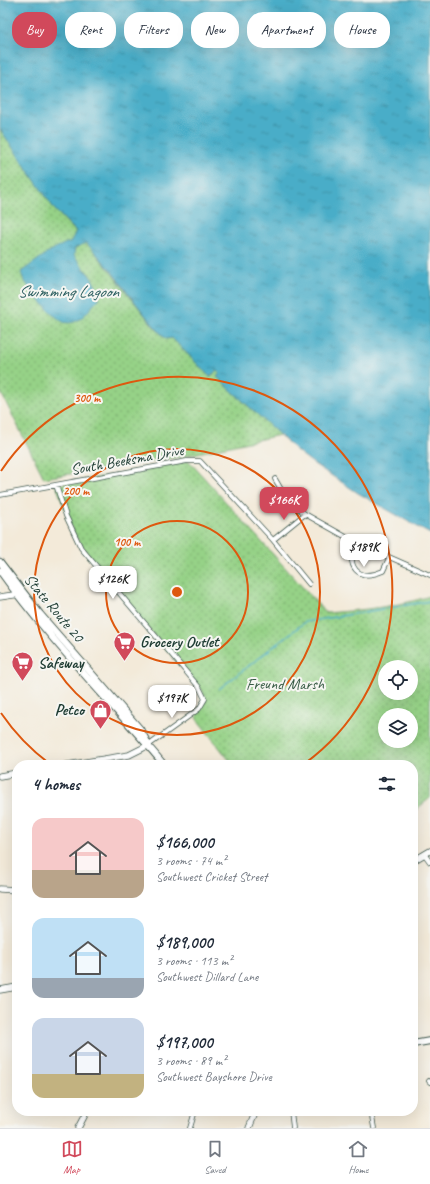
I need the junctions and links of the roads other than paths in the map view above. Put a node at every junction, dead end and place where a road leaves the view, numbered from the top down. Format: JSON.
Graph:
{"nodes":[{"id":1,"x":275,"y":479,"type":"dead end"},
{"id":2,"x":56,"y":485,"type":"junction"},
{"id":3,"x":0,"y":495,"type":"edge"},
{"id":4,"x":305,"y":514,"type":"junction"},
{"id":5,"x":273,"y":540,"type":"junction"},
{"id":6,"x":355,"y":542,"type":"junction"},
{"id":7,"x":389,"y":558,"type":"junction"},
{"id":8,"x":0,"y":562,"type":"edge"},
{"id":9,"x":0,"y":571,"type":"edge"},
{"id":10,"x":430,"y":575,"type":"edge"},
{"id":11,"x":309,"y":584,"type":"dead end"},
{"id":12,"x":17,"y":594,"type":"junction"},
{"id":13,"x":26,"y":596,"type":"junction"},
{"id":14,"x":0,"y":598,"type":"edge"},
{"id":15,"x":149,"y":745,"type":"junction"},
{"id":16,"x":98,"y":760,"type":"edge"},
{"id":17,"x":160,"y":760,"type":"edge"},
{"id":18,"x":12,"y":775,"type":"edge"},
{"id":19,"x":0,"y":776,"type":"edge"},
{"id":20,"x":429,"y":853,"type":"edge"},
{"id":21,"x":418,"y":858,"type":"edge"},
{"id":22,"x":430,"y":862,"type":"edge"},
{"id":23,"x":0,"y":889,"type":"edge"},
{"id":24,"x":12,"y":890,"type":"edge"},
{"id":25,"x":12,"y":988,"type":"edge"},
{"id":26,"x":0,"y":990,"type":"edge"},
{"id":27,"x":430,"y":1041,"type":"edge"},
{"id":28,"x":418,"y":1043,"type":"edge"},
{"id":29,"x":84,"y":1116,"type":"edge"},
{"id":30,"x":193,"y":1116,"type":"edge"},
{"id":31,"x":254,"y":1116,"type":"edge"},
{"id":32,"x":292,"y":1116,"type":"edge"},
{"id":33,"x":372,"y":1116,"type":"edge"},
{"id":34,"x":78,"y":1128,"type":"edge"},
{"id":35,"x":190,"y":1128,"type":"edge"},
{"id":36,"x":249,"y":1128,"type":"edge"},
{"id":37,"x":293,"y":1128,"type":"edge"},
{"id":38,"x":374,"y":1128,"type":"edge"}],
"edges":[{"from":1,"to":4,"type":"street"},
{"from":2,"to":3,"type":"street","name":"South Beeksma Drive"},
{"from":2,"to":5,"type":"street","name":"South Beeksma Drive"},
{"from":2,"to":15,"type":"street"},
{"from":4,"to":5,"type":"street"},
{"from":4,"to":6,"type":"street"},
{"from":5,"to":11,"type":"street"},
{"from":6,"to":7,"type":"street"},
{"from":6,"to":7,"type":"street"},
{"from":7,"to":10,"type":"street"},
{"from":8,"to":13,"type":"main road","name":"State Route 20"},
{"from":9,"to":12,"type":"main road","name":"State Route 20"},
{"from":12,"to":13,"type":"street"},
{"from":12,"to":14,"type":"street"},
{"from":12,"to":15,"type":"main road","name":"State Route 20"},
{"from":13,"to":15,"type":"main road","name":"State Route 20"},
{"from":15,"to":16,"type":"street"},
{"from":15,"to":17,"type":"main road","name":"State Route 20"},
{"from":18,"to":19,"type":"street"},
{"from":20,"to":21,"type":"street"},
{"from":20,"to":22,"type":"street"},
{"from":23,"to":24,"type":"street"},
{"from":25,"to":26,"type":"street"},
{"from":27,"to":28,"type":"main road"},
{"from":29,"to":34,"type":"street"},
{"from":30,"to":35,"type":"street"},
{"from":31,"to":36,"type":"street"},
{"from":32,"to":37,"type":"street"},
{"from":33,"to":38,"type":"street"}]}
